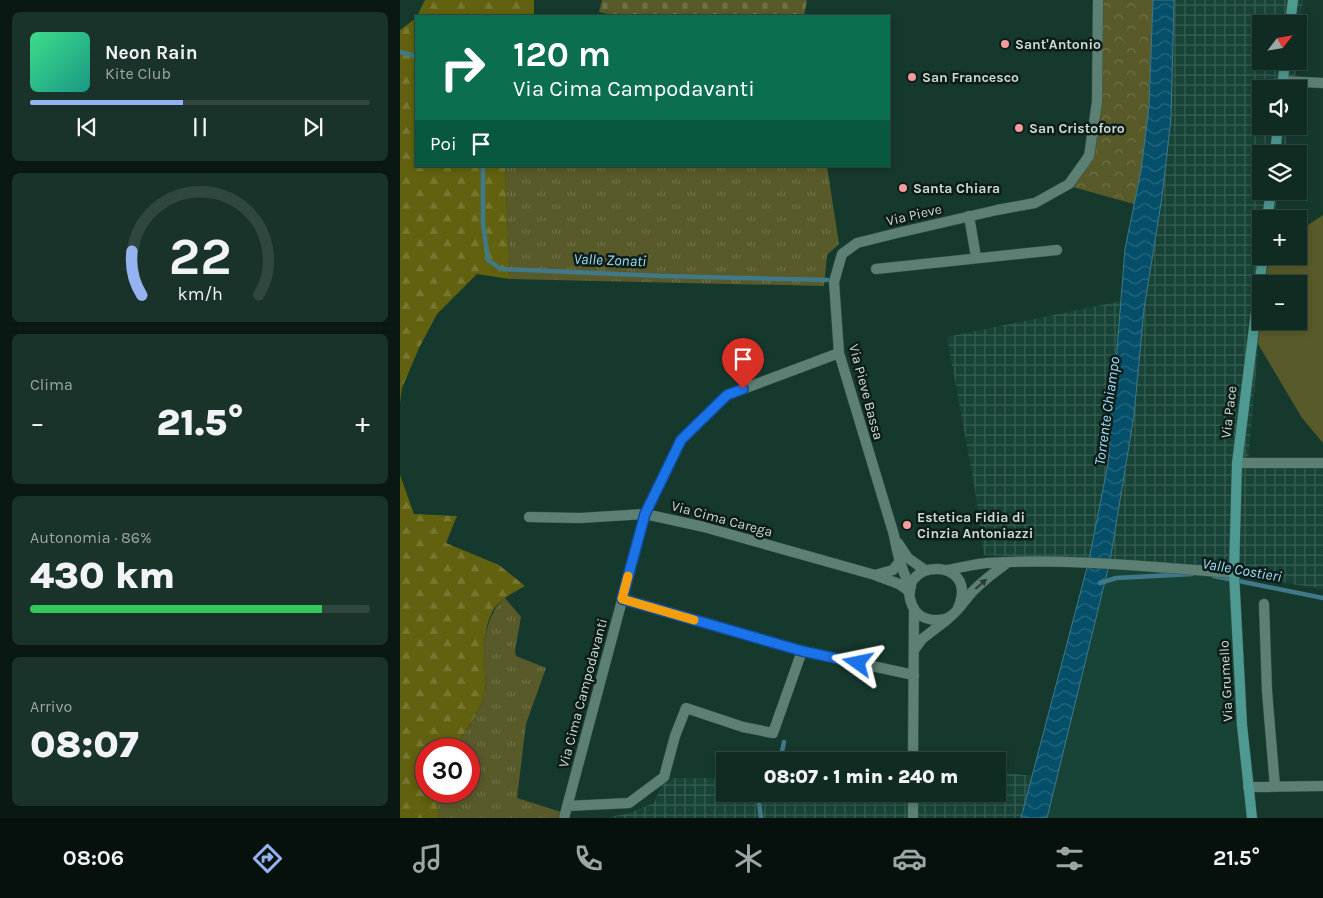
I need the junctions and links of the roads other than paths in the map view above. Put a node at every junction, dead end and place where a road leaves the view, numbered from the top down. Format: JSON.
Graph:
{"nodes":[{"id":1,"x":1098,"y":0,"type":"edge"},
{"id":2,"x":1294,"y":0,"type":"edge"},
{"id":3,"x":1292,"y":15,"type":"edge"},
{"id":4,"x":1323,"y":83,"type":"edge"},
{"id":5,"x":1307,"y":84,"type":"edge"},
{"id":6,"x":969,"y":216,"type":"junction"},
{"id":7,"x":1057,"y":250,"type":"dead end"},
{"id":8,"x":842,"y":254,"type":"joint"},
{"id":9,"x":976,"y":257,"type":"junction"},
{"id":10,"x":1262,"y":265,"type":"edge"},
{"id":11,"x":876,"y":269,"type":"dead end"},
{"id":12,"x":839,"y":353,"type":"junction"},
{"id":13,"x":1237,"y":463,"type":"junction"},
{"id":14,"x":1323,"y":463,"type":"edge"},
{"id":15,"x":645,"y":514,"type":"junction"},
{"id":16,"x":529,"y":517,"type":"dead end"},
{"id":17,"x":894,"y":536,"type":"junction"},
{"id":18,"x":900,"y":561,"type":"junction"},
{"id":19,"x":1007,"y":563,"type":"junction"},
{"id":20,"x":925,"y":570,"type":"junction"},
{"id":21,"x":946,"y":570,"type":"junction"},
{"id":22,"x":1234,"y":573,"type":"junction"},
{"id":23,"x":875,"y":574,"type":"junction"},
{"id":24,"x":910,"y":589,"type":"junction"},
{"id":25,"x":622,"y":599,"type":"junction"},
{"id":26,"x":1264,"y":604,"type":"dead end"},
{"id":27,"x":914,"y":608,"type":"junction"},
{"id":28,"x":958,"y":608,"type":"junction"},
{"id":29,"x":950,"y":616,"type":"junction"},
{"id":30,"x":914,"y":650,"type":"junction"},
{"id":31,"x":802,"y":651,"type":"junction"},
{"id":32,"x":914,"y":675,"type":"junction"},
{"id":33,"x":913,"y":752,"type":"edge"},
{"id":34,"x":1323,"y":786,"type":"edge"},
{"id":35,"x":1248,"y":787,"type":"junction"},
{"id":36,"x":1275,"y":787,"type":"junction"},
{"id":37,"x":913,"y":802,"type":"edge"},
{"id":38,"x":567,"y":806,"type":"junction"},
{"id":39,"x":564,"y":818,"type":"edge"},
{"id":40,"x":912,"y":818,"type":"edge"},
{"id":41,"x":1252,"y":818,"type":"edge"}],
"edges":[{"from":1,"to":6,"type":"street","name":"Via Pieve"},
{"from":2,"to":3,"type":"main road"},
{"from":4,"to":5,"type":"street"},
{"from":6,"to":8,"type":"street","name":"Via Pieve"},
{"from":6,"to":9,"type":"street"},
{"from":7,"to":9,"type":"street"},
{"from":8,"to":12,"type":"street","name":"Via Pieve Bassa"},
{"from":9,"to":11,"type":"street"},
{"from":10,"to":13,"type":"main road","name":"Via Pace"},
{"from":12,"to":15,"type":"street","name":"Via Cima Campodavanti"},
{"from":12,"to":17,"type":"street","name":"Via Pieve Bassa"},
{"from":13,"to":14,"type":"street"},
{"from":13,"to":22,"type":"main road","name":"Via Pace"},
{"from":15,"to":16,"type":"street","name":"Via Cima Carega"},
{"from":15,"to":23,"type":"street","name":"Via Cima Carega"},
{"from":15,"to":25,"type":"street","name":"Via Cima Campodavanti"},
{"from":17,"to":18,"type":"street","name":"Via Pieve Bassa"},
{"from":17,"to":20,"type":"street","name":"Via Pieve Bassa"},
{"from":18,"to":23,"type":"street"},
{"from":18,"to":24,"type":"street","name":"Via Pieve Bassa"},
{"from":19,"to":21,"type":"street"},
{"from":19,"to":22,"type":"street"},
{"from":28,"to":19,"type":"street","one_way":true},
{"from":20,"to":21,"type":"street"},
{"from":20,"to":24,"type":"street"},
{"from":21,"to":28,"type":"street"},
{"from":22,"to":35,"type":"main road","name":"Via Grumello"},
{"from":23,"to":24,"type":"street","name":"Via Cima Carega"},
{"from":24,"to":27,"type":"street","name":"Via Pieve Bassa"},
{"from":25,"to":31,"type":"street"},
{"from":25,"to":38,"type":"street","name":"Via Cima Campodavanti"},
{"from":26,"to":36,"type":"street"},
{"from":27,"to":29,"type":"street"},
{"from":27,"to":30,"type":"street","name":"Via Pieve Bassa"},
{"from":28,"to":29,"type":"street"},
{"from":29,"to":30,"type":"street"},
{"from":30,"to":32,"type":"street","name":"Via Pieve Bassa"},
{"from":31,"to":32,"type":"street"},
{"from":31,"to":38,"type":"street"},
{"from":32,"to":33,"type":"street","name":"Via Pieve Bassa"},
{"from":34,"to":36,"type":"street"},
{"from":35,"to":36,"type":"street"},
{"from":35,"to":41,"type":"main road","name":"Via Grumello"},
{"from":37,"to":40,"type":"street"},
{"from":38,"to":39,"type":"street","name":"Via Cima Campodavanti"}]}
